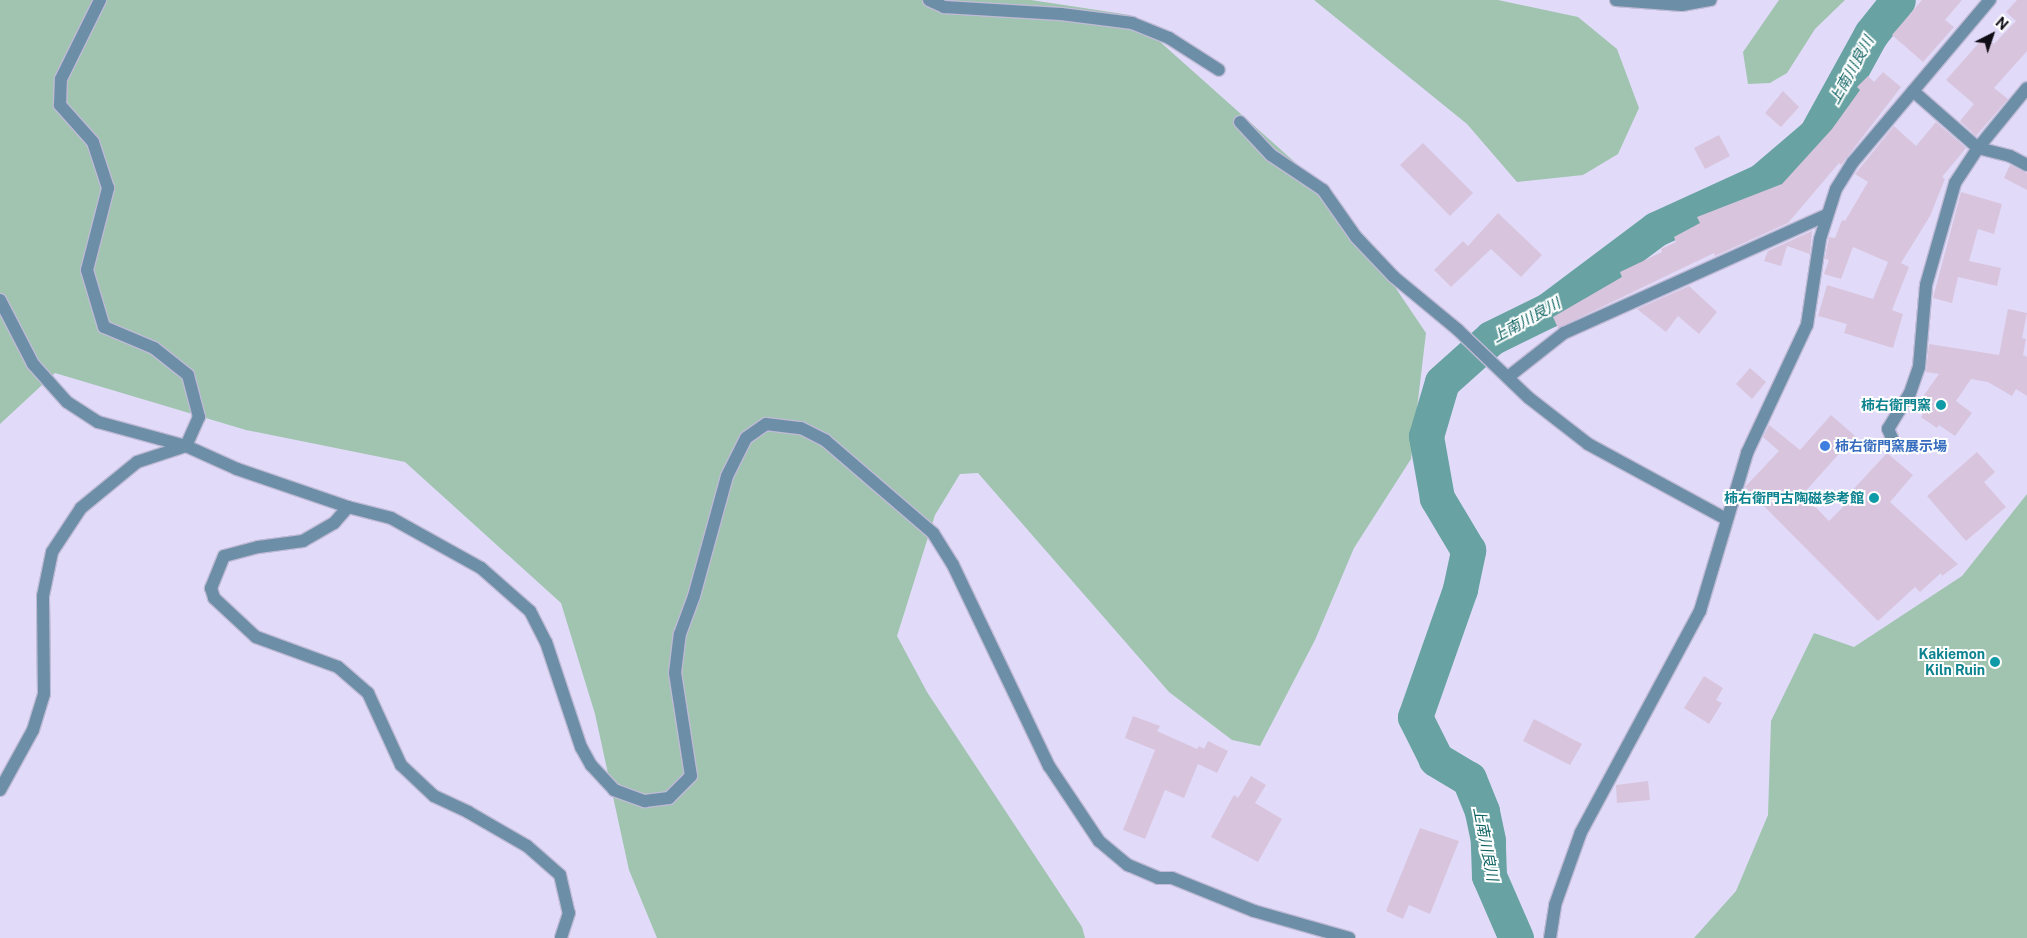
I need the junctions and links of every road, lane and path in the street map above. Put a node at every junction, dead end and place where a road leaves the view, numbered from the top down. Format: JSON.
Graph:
{"nodes":[{"id":1,"x":100,"y":0,"type":"edge"},
{"id":2,"x":929,"y":0,"type":"edge"},
{"id":3,"x":1616,"y":0,"type":"edge"},
{"id":4,"x":1711,"y":0,"type":"edge"},
{"id":5,"x":1990,"y":0,"type":"edge"},
{"id":6,"x":1219,"y":70,"type":"dead end"},
{"id":7,"x":2027,"y":88,"type":"edge"},
{"id":8,"x":1913,"y":91,"type":"junction"},
{"id":9,"x":1240,"y":122,"type":"dead end"},
{"id":10,"x":1978,"y":148,"type":"junction"},
{"id":11,"x":2027,"y":164,"type":"edge"},
{"id":12,"x":1827,"y":215,"type":"junction"},
{"id":13,"x":0,"y":300,"type":"edge"},
{"id":14,"x":1508,"y":377,"type":"junction"},
{"id":15,"x":1892,"y":438,"type":"dead end"},
{"id":16,"x":186,"y":446,"type":"junction"},
{"id":17,"x":348,"y":507,"type":"junction"},
{"id":18,"x":1726,"y":519,"type":"junction"},
{"id":19,"x":0,"y":790,"type":"edge"},
{"id":20,"x":561,"y":938,"type":"edge"},
{"id":21,"x":1349,"y":938,"type":"edge"},
{"id":22,"x":1550,"y":938,"type":"edge"}],
"edges":[{"from":1,"to":16,"type":"street"},
{"from":2,"to":6,"type":"street"},
{"from":3,"to":4,"type":"street"},
{"from":5,"to":8,"type":"street"},
{"from":7,"to":10,"type":"street"},
{"from":8,"to":10,"type":"street"},
{"from":8,"to":12,"type":"street"},
{"from":9,"to":14,"type":"street"},
{"from":10,"to":11,"type":"street"},
{"from":10,"to":15,"type":"street"},
{"from":12,"to":14,"type":"street"},
{"from":12,"to":18,"type":"street"},
{"from":13,"to":16,"type":"street"},
{"from":14,"to":18,"type":"street"},
{"from":16,"to":17,"type":"street"},
{"from":16,"to":19,"type":"street"},
{"from":17,"to":20,"type":"street"},
{"from":17,"to":21,"type":"street"},
{"from":18,"to":22,"type":"street"}]}
